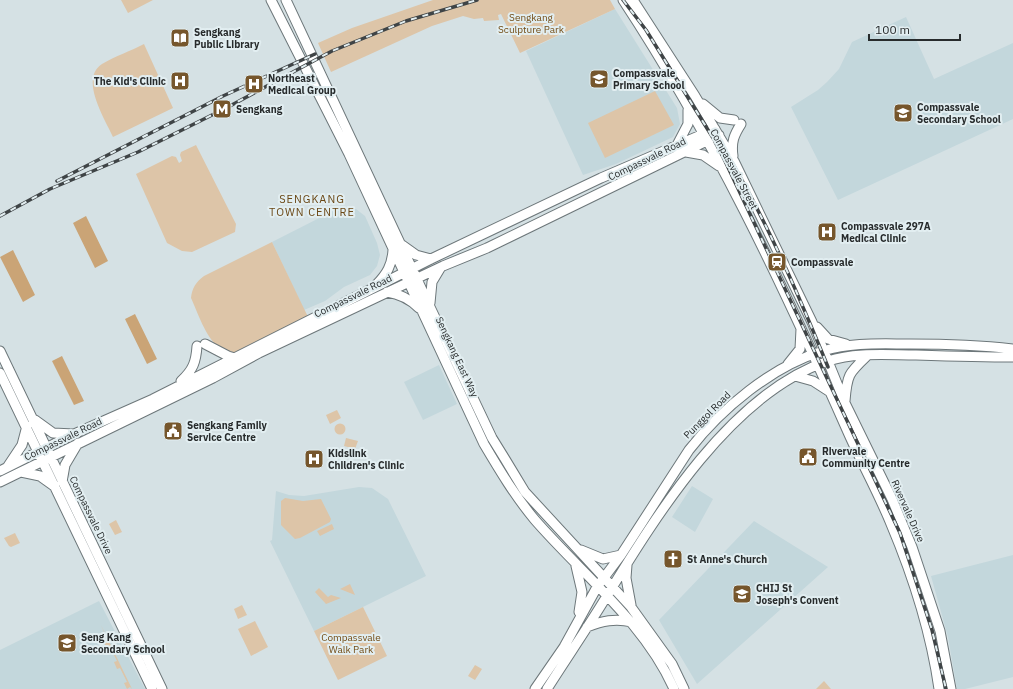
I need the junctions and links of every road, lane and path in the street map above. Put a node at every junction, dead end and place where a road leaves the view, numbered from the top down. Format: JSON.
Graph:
{"nodes":[{"id":1,"x":271,"y":0,"type":"edge"},
{"id":2,"x":286,"y":0,"type":"edge"},
{"id":3,"x":623,"y":0,"type":"edge"},
{"id":4,"x":633,"y":0,"type":"edge"},
{"id":5,"x":696,"y":96,"type":"junction"},
{"id":6,"x":688,"y":108,"type":"junction"},
{"id":7,"x":717,"y":132,"type":"junction"},
{"id":8,"x":705,"y":138,"type":"junction"},
{"id":9,"x":676,"y":147,"type":"junction"},
{"id":10,"x":686,"y":152,"type":"junction"},
{"id":11,"x":734,"y":161,"type":"junction"},
{"id":12,"x":723,"y":170,"type":"junction"},
{"id":13,"x":401,"y":244,"type":"junction"},
{"id":14,"x":393,"y":250,"type":"junction"},
{"id":15,"x":431,"y":259,"type":"junction"},
{"id":16,"x":443,"y":266,"type":"junction"},
{"id":17,"x":408,"y":271,"type":"junction"},
{"id":18,"x":412,"y":280,"type":"junction"},
{"id":19,"x":368,"y":292,"type":"junction"},
{"id":20,"x":386,"y":292,"type":"junction"},
{"id":21,"x":426,"y":309,"type":"junction"},
{"id":22,"x":812,"y":322,"type":"junction"},
{"id":23,"x":801,"y":328,"type":"junction"},
{"id":24,"x":849,"y":345,"type":"junction"},
{"id":25,"x":1013,"y":349,"type":"edge"},
{"id":26,"x":0,"y":351,"type":"edge"},
{"id":27,"x":823,"y":351,"type":"junction"},
{"id":28,"x":813,"y":354,"type":"junction"},
{"id":29,"x":868,"y":355,"type":"junction"},
{"id":30,"x":1013,"y":357,"type":"edge"},
{"id":31,"x":235,"y":358,"type":"junction"},
{"id":32,"x":828,"y":361,"type":"junction"},
{"id":33,"x":819,"y":366,"type":"junction"},
{"id":34,"x":778,"y":370,"type":"junction"},
{"id":35,"x":0,"y":372,"type":"edge"},
{"id":36,"x":795,"y":376,"type":"junction"},
{"id":37,"x":176,"y":386,"type":"junction"},
{"id":38,"x":831,"y":393,"type":"junction"},
{"id":39,"x":845,"y":403,"type":"junction"},
{"id":40,"x":32,"y":418,"type":"junction"},
{"id":41,"x":27,"y":426,"type":"junction"},
{"id":42,"x":76,"y":439,"type":"junction"},
{"id":43,"x":45,"y":454,"type":"junction"},
{"id":44,"x":4,"y":469,"type":"edge"},
{"id":45,"x":21,"y":472,"type":"junction"},
{"id":46,"x":0,"y":482,"type":"edge"},
{"id":47,"x":59,"y":485,"type":"junction"},
{"id":48,"x":576,"y":548,"type":"junction"},
{"id":49,"x":624,"y":558,"type":"junction"},
{"id":50,"x":576,"y":563,"type":"junction"},
{"id":51,"x":603,"y":578,"type":"junction"},
{"id":52,"x":597,"y":587,"type":"junction"},
{"id":53,"x":612,"y":587,"type":"junction"},
{"id":54,"x":607,"y":596,"type":"junction"},
{"id":55,"x":631,"y":607,"type":"junction"},
{"id":56,"x":577,"y":621,"type":"junction"},
{"id":57,"x":632,"y":622,"type":"junction"},
{"id":58,"x":587,"y":627,"type":"junction"},
{"id":59,"x":152,"y":689,"type":"edge"},
{"id":60,"x":162,"y":689,"type":"edge"},
{"id":61,"x":535,"y":689,"type":"edge"},
{"id":62,"x":547,"y":689,"type":"edge"},
{"id":63,"x":674,"y":689,"type":"edge"},
{"id":64,"x":684,"y":689,"type":"edge"},
{"id":65,"x":939,"y":689,"type":"edge"},
{"id":66,"x":951,"y":689,"type":"edge"}],
"edges":[{"from":1,"to":14,"type":"street","name":"Sengkang East Way"},
{"from":2,"to":13,"type":"street","name":"Sengkang East Way"},
{"from":3,"to":6,"type":"street","name":"Compassvale Street"},
{"from":4,"to":5,"type":"street","name":"Compassvale Street"},
{"from":5,"to":7,"type":"street","name":"Compassvale Street"},
{"from":5,"to":11,"type":"street"},
{"from":6,"to":8,"type":"street","name":"Compassvale Street"},
{"from":6,"to":9,"type":"street"},
{"from":7,"to":8,"type":"street","name":"Compassvale Road"},
{"from":7,"to":11,"type":"street","name":"Compassvale Street"},
{"from":8,"to":9,"type":"street","name":"Compassvale Road"},
{"from":8,"to":10,"type":"street","name":"Compassvale Road"},
{"from":8,"to":12,"type":"street","name":"Compassvale Street"},
{"from":9,"to":15,"type":"street","name":"Compassvale Road"},
{"from":10,"to":12,"type":"street"},
{"from":10,"to":16,"type":"street","name":"Compassvale Road"},
{"from":11,"to":22,"type":"street","name":"Compassvale Street"},
{"from":12,"to":23,"type":"street","name":"Compassvale Street"},
{"from":13,"to":15,"type":"street"},
{"from":13,"to":17,"type":"street","name":"Sengkang East Way"},
{"from":14,"to":17,"type":"street","name":"Sengkang East Way"},
{"from":14,"to":19,"type":"street"},
{"from":15,"to":17,"type":"street","name":"Compassvale Road"},
{"from":16,"to":18,"type":"street","name":"Compassvale Road"},
{"from":16,"to":21,"type":"street"},
{"from":17,"to":18,"type":"street","name":"Sengkang East Way"},
{"from":17,"to":19,"type":"street","name":"Compassvale Road"},
{"from":18,"to":20,"type":"street","name":"Compassvale Road"},
{"from":18,"to":21,"type":"street","name":"Sengkang East Way"},
{"from":19,"to":31,"type":"street","name":"Compassvale Road"},
{"from":20,"to":21,"type":"street"},
{"from":20,"to":42,"type":"street","name":"Compassvale Road"},
{"from":21,"to":48,"type":"street","name":"Sengkang East Way"},
{"from":21,"to":50,"type":"street","name":"Sengkang East Way"},
{"from":22,"to":24,"type":"street"},
{"from":22,"to":27,"type":"street","name":"Compassvale Street"},
{"from":23,"to":28,"type":"street","name":"Compassvale Street"},
{"from":23,"to":34,"type":"street"},
{"from":24,"to":25,"type":"street","name":"Punggol Road"},
{"from":24,"to":27,"type":"street","name":"Punggol Road"},
{"from":26,"to":40,"type":"street","name":"Compassvale Drive"},
{"from":27,"to":28,"type":"street","name":"Punggol Road"},
{"from":27,"to":32,"type":"street","name":"Rivervale Drive"},
{"from":28,"to":33,"type":"street","name":"Rivervale Drive"},
{"from":28,"to":34,"type":"street","name":"Punggol Road"},
{"from":29,"to":30,"type":"street","name":"Punggol Road"},
{"from":29,"to":32,"type":"street","name":"Punggol Road"},
{"from":29,"to":39,"type":"street"},
{"from":31,"to":37,"type":"street","name":"Compassvale Road"},
{"from":31,"to":37,"type":"street"},
{"from":32,"to":33,"type":"street","name":"Punggol Road"},
{"from":32,"to":39,"type":"street","name":"Rivervale Drive"},
{"from":33,"to":36,"type":"street","name":"Punggol Road"},
{"from":33,"to":38,"type":"street","name":"Rivervale Drive"},
{"from":34,"to":49,"type":"street","name":"Punggol Road"},
{"from":35,"to":41,"type":"street","name":"Compassvale Drive"},
{"from":36,"to":38,"type":"street"},
{"from":36,"to":49,"type":"street","name":"Punggol Road"},
{"from":37,"to":42,"type":"street","name":"Compassvale Road"},
{"from":38,"to":65,"type":"street","name":"Rivervale Drive"},
{"from":39,"to":66,"type":"street","name":"Rivervale Drive"},
{"from":40,"to":42,"type":"street"},
{"from":40,"to":43,"type":"street","name":"Compassvale Drive"},
{"from":41,"to":43,"type":"street","name":"Compassvale Drive"},
{"from":41,"to":44,"type":"street"},
{"from":42,"to":43,"type":"street","name":"Compassvale Road"},
{"from":42,"to":47,"type":"street"},
{"from":43,"to":44,"type":"street","name":"Compassvale Road"},
{"from":43,"to":45,"type":"street","name":"Compassvale Road"},
{"from":43,"to":47,"type":"street","name":"Compassvale Drive"},
{"from":45,"to":46,"type":"street","name":"Compassvale Road"},
{"from":45,"to":47,"type":"street"},
{"from":47,"to":59,"type":"street","name":"Compassvale Drive"},
{"from":47,"to":60,"type":"street","name":"Compassvale Drive"},
{"from":48,"to":49,"type":"street"},
{"from":48,"to":51,"type":"street","name":"Sengkang East Way"},
{"from":49,"to":51,"type":"street","name":"Punggol Road"},
{"from":49,"to":53,"type":"street","name":"Punggol Road"},
{"from":49,"to":55,"type":"street"},
{"from":50,"to":52,"type":"street","name":"Sengkang East Way"},
{"from":50,"to":56,"type":"street"},
{"from":51,"to":52,"type":"street","name":"Punggol Road"},
{"from":51,"to":53,"type":"street","name":"Sengkang East Way"},
{"from":52,"to":54,"type":"street","name":"Sengkang East Way"},
{"from":52,"to":56,"type":"street","name":"Punggol Road"},
{"from":53,"to":54,"type":"street","name":"Punggol Road"},
{"from":53,"to":55,"type":"street","name":"Sengkang East Way"},
{"from":54,"to":57,"type":"street","name":"Sengkang East Way"},
{"from":54,"to":58,"type":"street","name":"Punggol Road"},
{"from":55,"to":64,"type":"street","name":"Sengkang East Way"},
{"from":56,"to":61,"type":"street","name":"Punggol Road"},
{"from":57,"to":58,"type":"street"},
{"from":57,"to":63,"type":"street","name":"Sengkang East Way"},
{"from":58,"to":62,"type":"street","name":"Punggol Road"}]}
